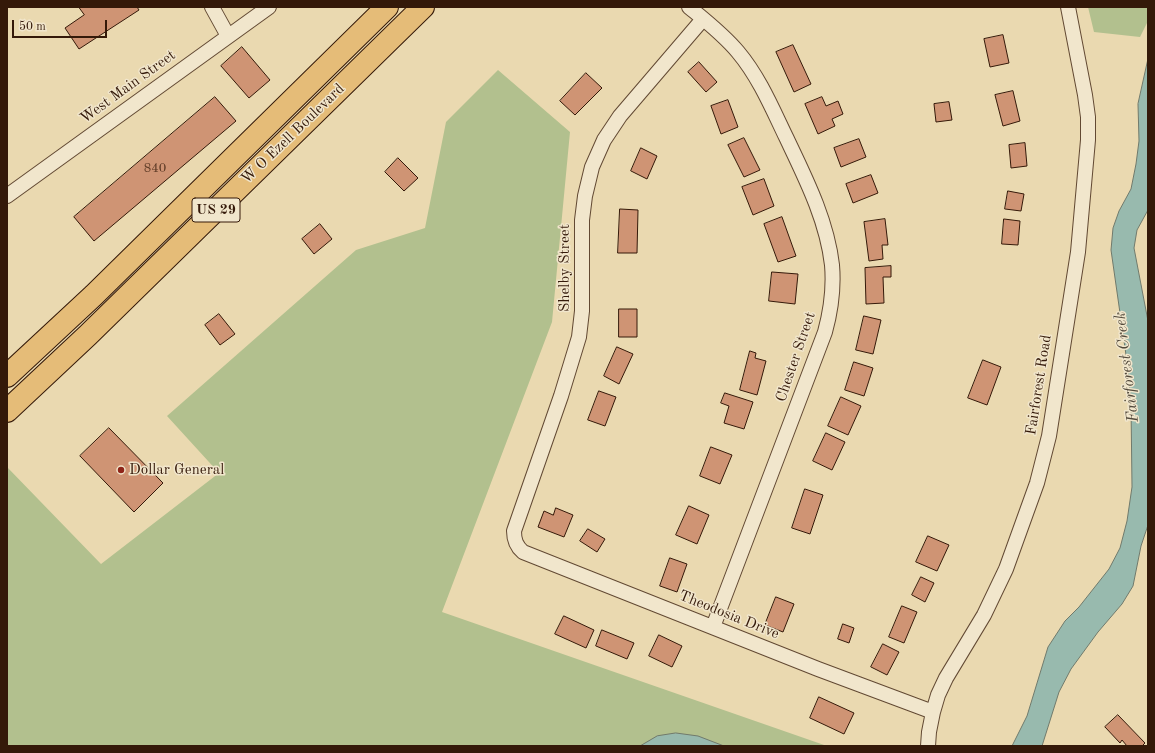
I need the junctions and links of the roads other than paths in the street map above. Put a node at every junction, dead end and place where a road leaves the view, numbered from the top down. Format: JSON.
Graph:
{"nodes":[{"id":1,"x":212,"y":7,"type":"edge"},
{"id":2,"x":269,"y":7,"type":"edge"},
{"id":3,"x":387,"y":7,"type":"edge"},
{"id":4,"x":423,"y":7,"type":"edge"},
{"id":5,"x":689,"y":7,"type":"edge"},
{"id":6,"x":1068,"y":7,"type":"edge"},
{"id":7,"x":703,"y":19,"type":"junction"},
{"id":8,"x":228,"y":36,"type":"junction"},
{"id":9,"x":291,"y":101,"type":"junction"},
{"id":10,"x":307,"y":120,"type":"junction"},
{"id":11,"x":7,"y":196,"type":"edge"},
{"id":12,"x":113,"y":275,"type":"junction"},
{"id":13,"x":131,"y":293,"type":"junction"},
{"id":14,"x":7,"y":376,"type":"edge"},
{"id":15,"x":7,"y":410,"type":"edge"},
{"id":16,"x":516,"y":544,"type":"joint"},
{"id":17,"x":713,"y":627,"type":"junction"},
{"id":18,"x":933,"y":712,"type":"junction"},
{"id":19,"x":928,"y":746,"type":"edge"}],
"edges":[{"from":1,"to":8,"type":"street"},
{"from":2,"to":8,"type":"street","name":"West Main Street"},
{"from":3,"to":9,"type":"main road","name":"W O Ezell Boulevard","number":"US 29"},
{"from":4,"to":10,"type":"main road","name":"W O Ezell Boulevard","number":"US 29"},
{"from":5,"to":7,"type":"street","name":"Chester Street"},
{"from":6,"to":18,"type":"street","name":"Fairforest Road"},
{"from":7,"to":16,"type":"street","name":"Shelby Street"},
{"from":7,"to":17,"type":"street","name":"Chester Street"},
{"from":8,"to":11,"type":"street","name":"West Main Street"},
{"from":9,"to":10,"type":"main road"},
{"from":9,"to":12,"type":"main road","name":"W O Ezell Boulevard","number":"US 29"},
{"from":10,"to":13,"type":"main road","name":"W O Ezell Boulevard","number":"US 29"},
{"from":12,"to":13,"type":"main road"},
{"from":12,"to":14,"type":"main road","name":"W O Ezell Boulevard","number":"US 29"},
{"from":13,"to":15,"type":"main road","name":"W O Ezell Boulevard","number":"US 29"},
{"from":16,"to":17,"type":"street","name":"Theodosia Drive"},
{"from":17,"to":18,"type":"street","name":"Theodosia Drive"},
{"from":18,"to":19,"type":"street","name":"Fairforest Road"}]}
